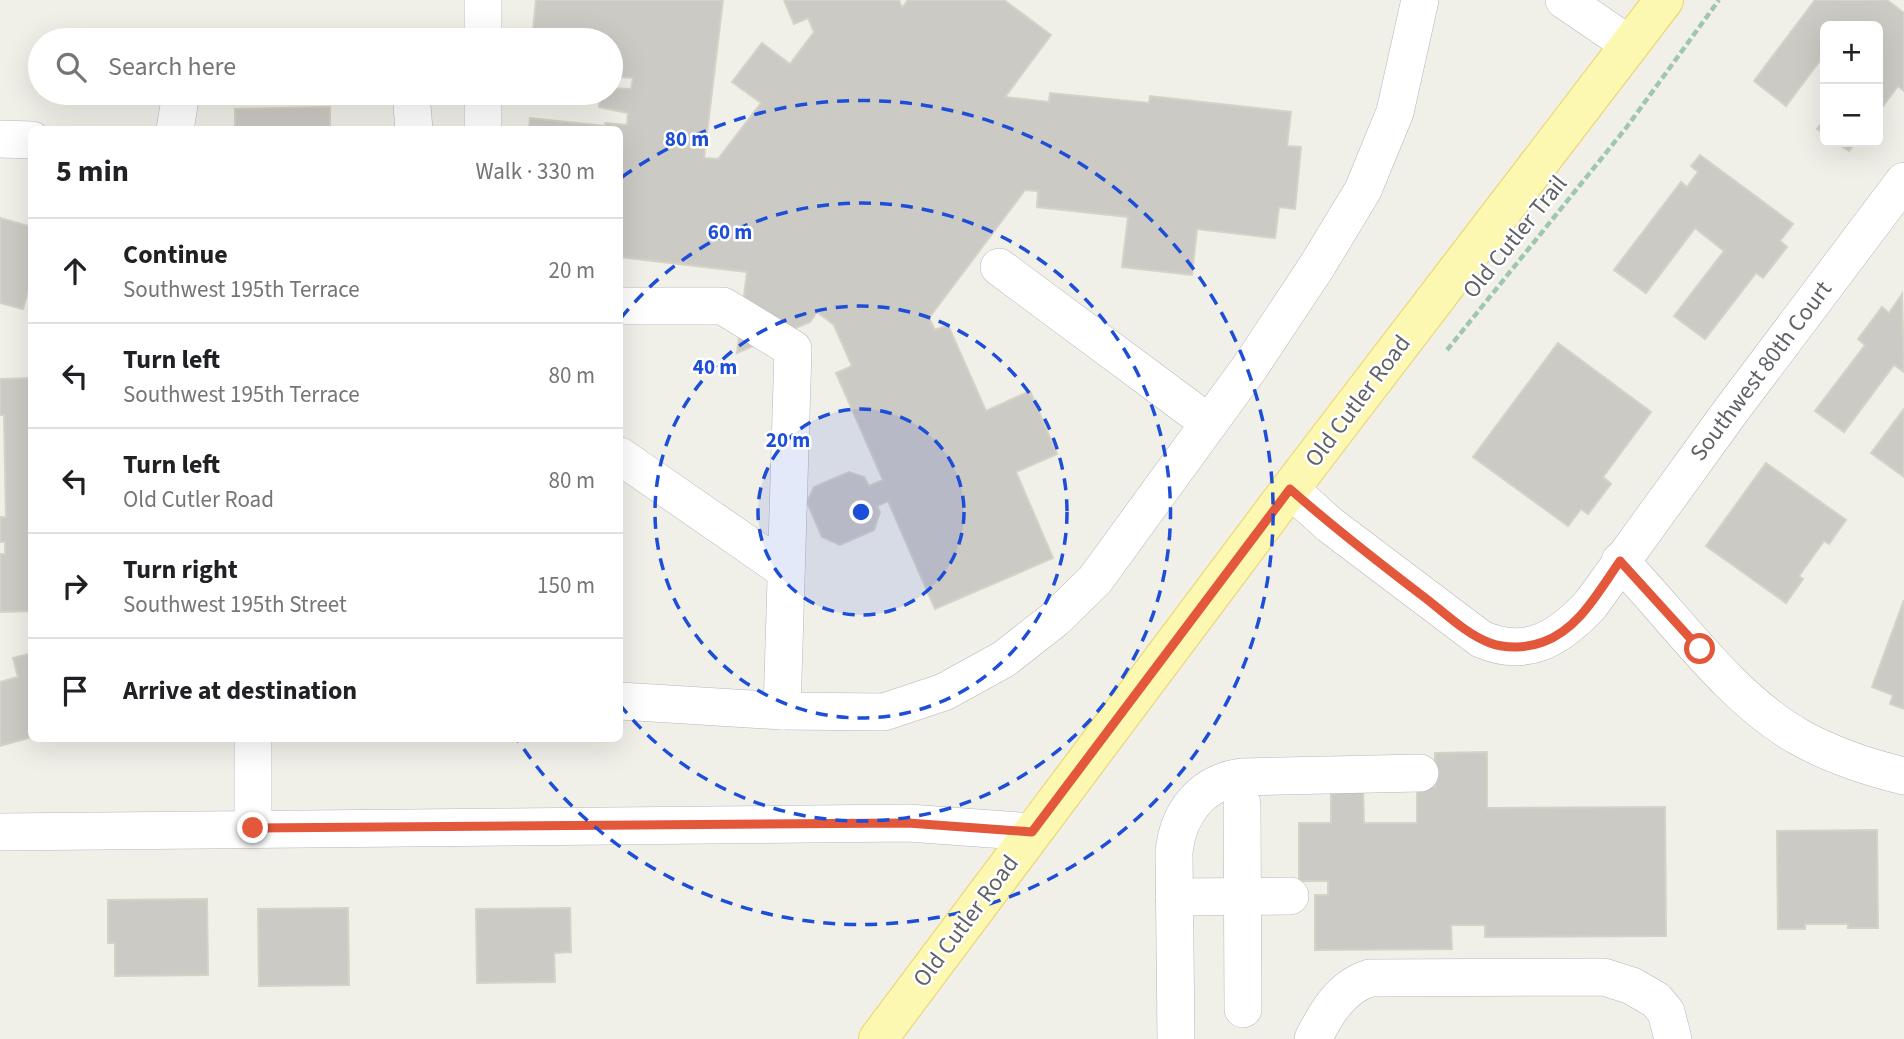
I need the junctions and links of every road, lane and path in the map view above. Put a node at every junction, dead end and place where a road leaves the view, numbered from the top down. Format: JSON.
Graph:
{"nodes":[{"id":1,"x":483,"y":0,"type":"edge"},
{"id":2,"x":1420,"y":0,"type":"edge"},
{"id":3,"x":1564,"y":0,"type":"edge"},
{"id":4,"x":1664,"y":0,"type":"edge"},
{"id":5,"x":1719,"y":0,"type":"edge"},
{"id":6,"x":483,"y":28,"type":"edge"},
{"id":7,"x":1630,"y":45,"type":"junction"},
{"id":8,"x":179,"y":105,"type":"edge"},
{"id":9,"x":412,"y":105,"type":"edge"},
{"id":10,"x":483,"y":105,"type":"edge"},
{"id":11,"x":176,"y":126,"type":"edge"},
{"id":12,"x":414,"y":126,"type":"edge"},
{"id":13,"x":483,"y":126,"type":"edge"},
{"id":14,"x":0,"y":139,"type":"edge"},
{"id":15,"x":28,"y":140,"type":"edge"},
{"id":16,"x":1904,"y":181,"type":"edge"},
{"id":17,"x":999,"y":267,"type":"dead end"},
{"id":18,"x":623,"y":306,"type":"edge"},
{"id":19,"x":1443,"y":354,"type":"dead end"},
{"id":20,"x":1209,"y":423,"type":"junction"},
{"id":21,"x":623,"y":458,"type":"edge"},
{"id":22,"x":1290,"y":489,"type":"junction"},
{"id":23,"x":1620,"y":561,"type":"junction"},
{"id":24,"x":786,"y":571,"type":"junction"},
{"id":25,"x":623,"y":701,"type":"edge"},
{"id":26,"x":782,"y":711,"type":"junction"},
{"id":27,"x":253,"y":742,"type":"edge"},
{"id":28,"x":1420,"y":773,"type":"dead end"},
{"id":29,"x":1904,"y":776,"type":"edge"},
{"id":30,"x":1242,"y":804,"type":"dead end"},
{"id":31,"x":253,"y":828,"type":"junction"},
{"id":32,"x":0,"y":832,"type":"edge"},
{"id":33,"x":1032,"y":832,"type":"junction"},
{"id":34,"x":1290,"y":896,"type":"dead end"},
{"id":35,"x":1174,"y":897,"type":"junction"},
{"id":36,"x":1243,"y":897,"type":"junction"},
{"id":37,"x":1243,"y":1009,"type":"dead end"},
{"id":38,"x":878,"y":1039,"type":"edge"},
{"id":39,"x":1176,"y":1039,"type":"edge"},
{"id":40,"x":1313,"y":1039,"type":"edge"},
{"id":41,"x":1673,"y":1039,"type":"edge"}],
"edges":[{"from":1,"to":6,"type":"street"},
{"from":2,"to":20,"type":"street"},
{"from":3,"to":7,"type":"street"},
{"from":4,"to":7,"type":"main road","name":"Old Cutler Road"},
{"from":5,"to":19,"type":"path","name":"Old Cutler Trail"},
{"from":7,"to":22,"type":"main road","name":"Old Cutler Road"},
{"from":8,"to":11,"type":"street"},
{"from":9,"to":12,"type":"street"},
{"from":10,"to":13,"type":"street"},
{"from":14,"to":15,"type":"street"},
{"from":16,"to":23,"type":"street","name":"Southwest 80th Court"},
{"from":17,"to":20,"type":"street"},
{"from":18,"to":24,"type":"street"},
{"from":20,"to":26,"type":"street"},
{"from":21,"to":24,"type":"street"},
{"from":22,"to":23,"type":"street","name":"Southwest 80th Court"},
{"from":22,"to":33,"type":"main road","name":"Old Cutler Road"},
{"from":23,"to":29,"type":"street"},
{"from":24,"to":26,"type":"street"},
{"from":25,"to":26,"type":"street"},
{"from":27,"to":31,"type":"street"},
{"from":28,"to":35,"type":"street"},
{"from":30,"to":36,"type":"street"},
{"from":31,"to":32,"type":"street"},
{"from":31,"to":33,"type":"street"},
{"from":33,"to":38,"type":"main road","name":"Old Cutler Road"},
{"from":34,"to":36,"type":"street"},
{"from":35,"to":36,"type":"street"},
{"from":35,"to":39,"type":"street"},
{"from":36,"to":37,"type":"street"},
{"from":40,"to":41,"type":"street"}]}
